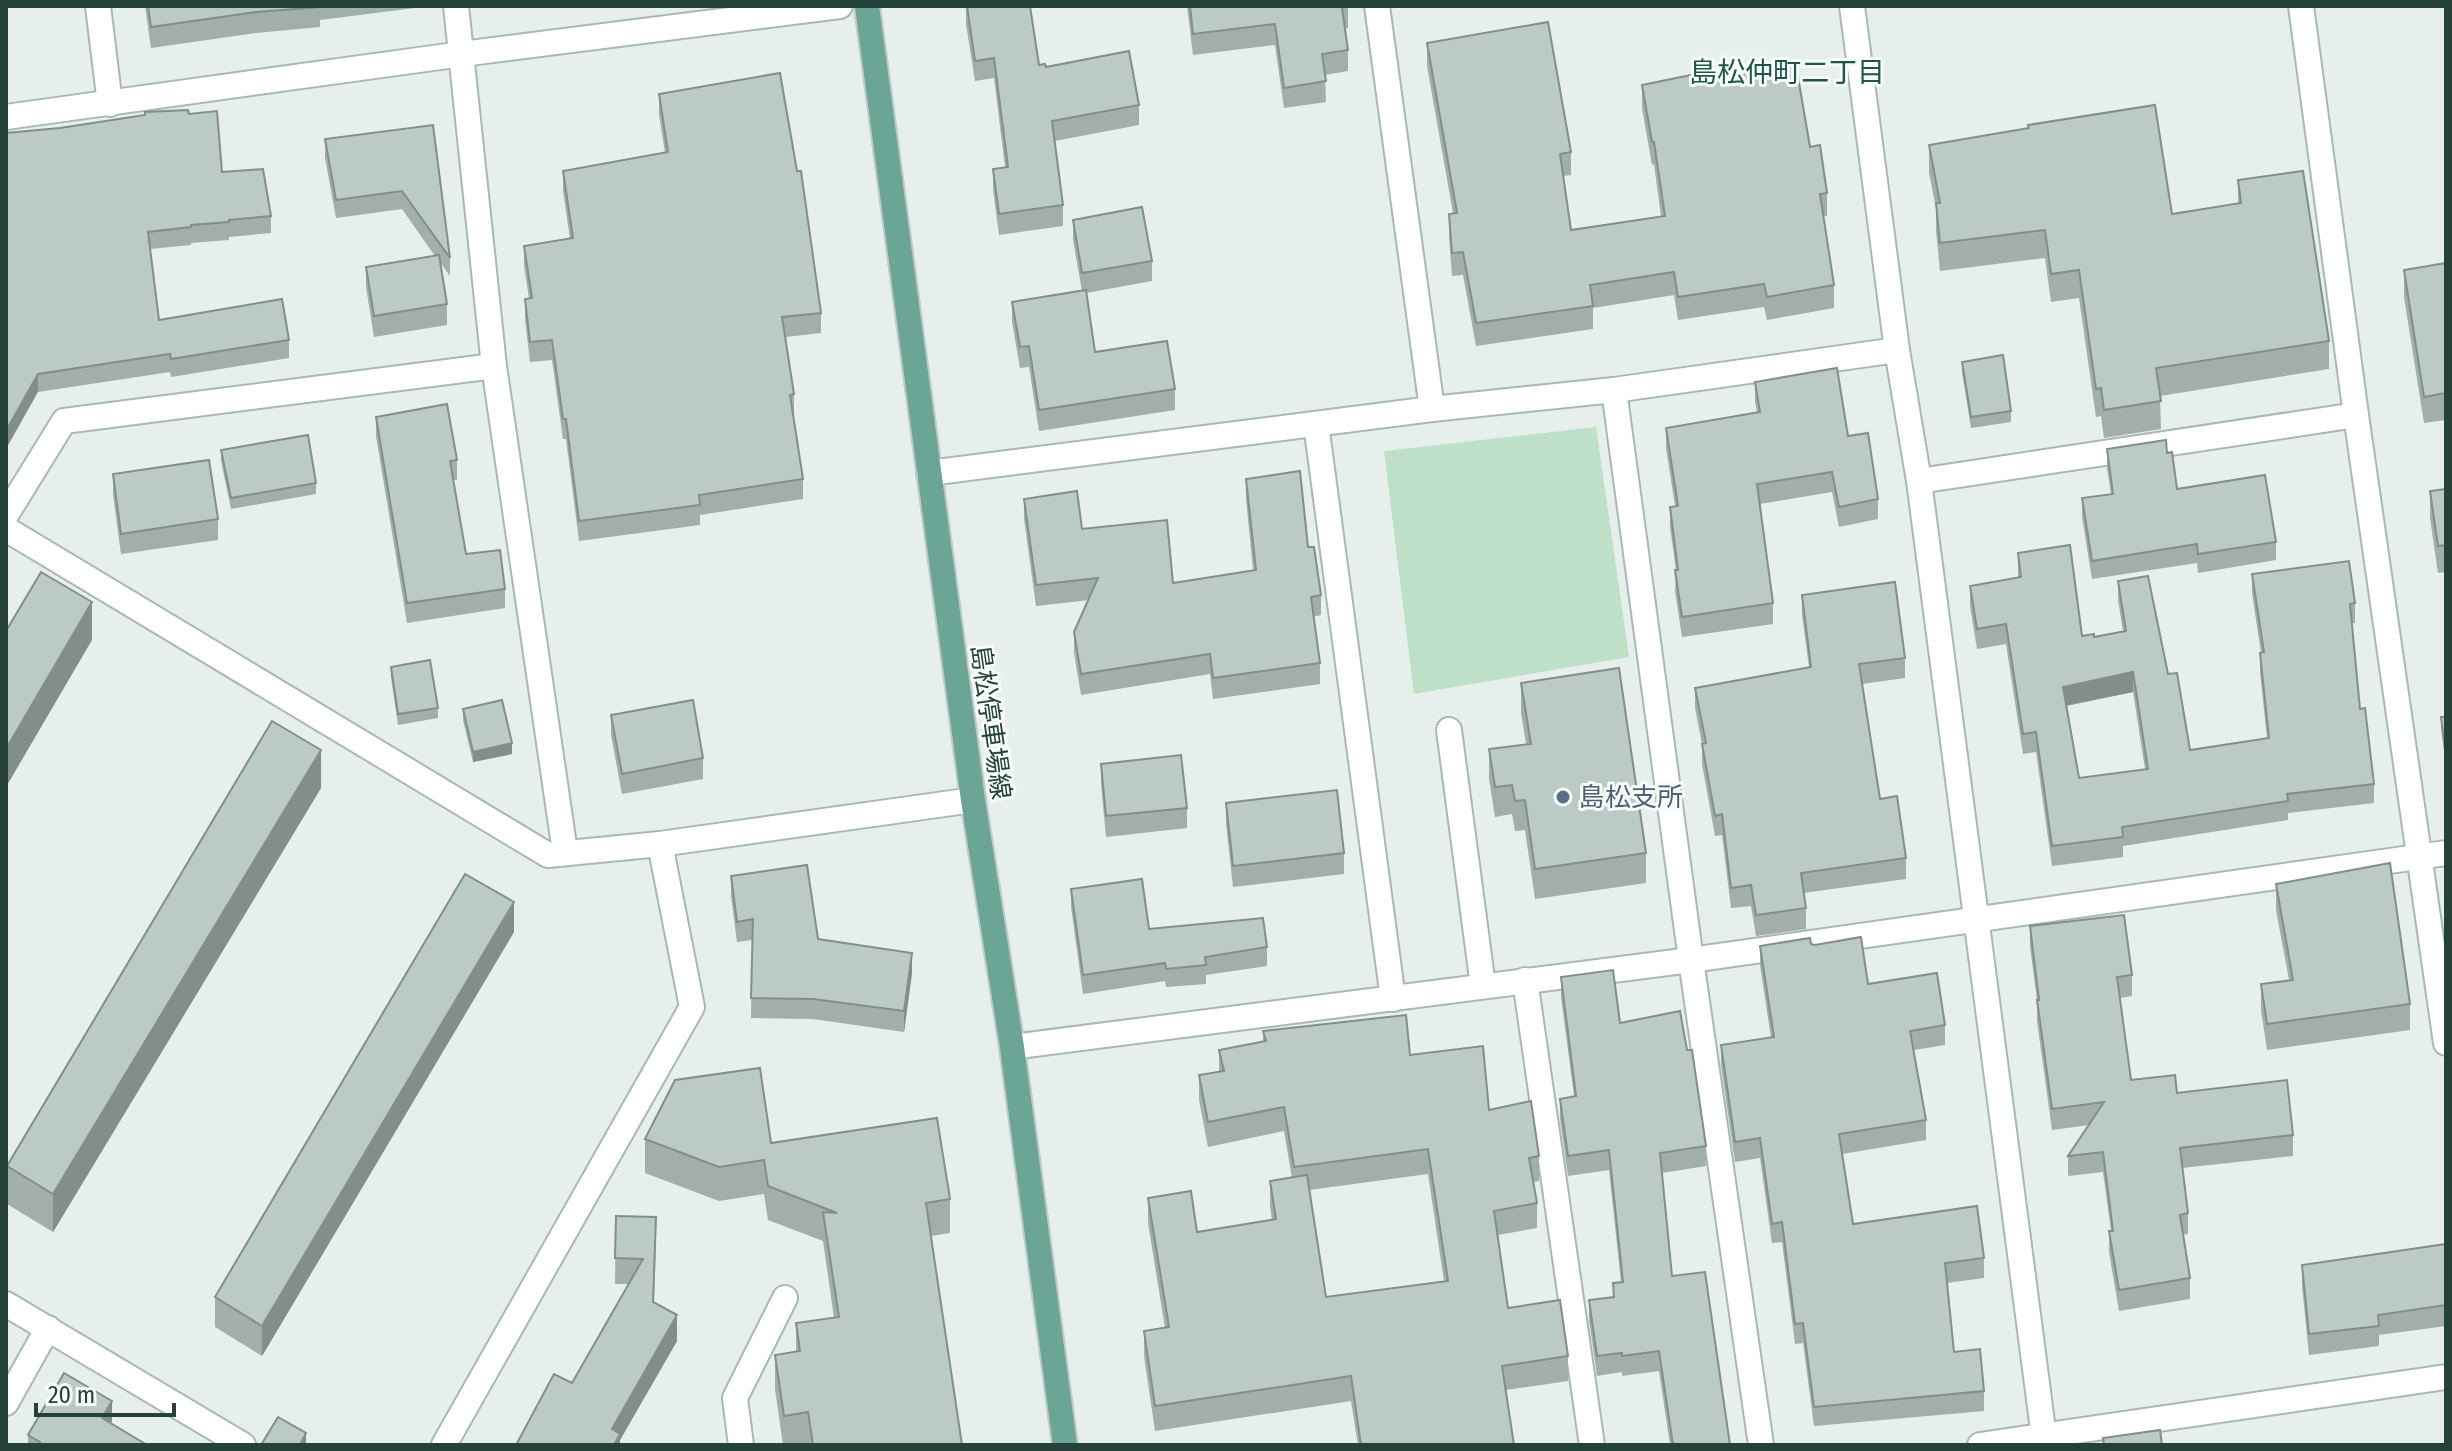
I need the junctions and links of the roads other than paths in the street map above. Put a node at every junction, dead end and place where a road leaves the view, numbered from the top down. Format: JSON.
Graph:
{"nodes":[{"id":1,"x":98,"y":6,"type":"edge"},
{"id":2,"x":456,"y":6,"type":"edge"},
{"id":3,"x":840,"y":6,"type":"edge"},
{"id":4,"x":867,"y":6,"type":"edge"},
{"id":5,"x":1377,"y":6,"type":"edge"},
{"id":6,"x":1852,"y":6,"type":"edge"},
{"id":7,"x":2301,"y":6,"type":"edge"},
{"id":8,"x":462,"y":54,"type":"junction"},
{"id":9,"x":110,"y":104,"type":"junction"},
{"id":10,"x":6,"y":117,"type":"edge"},
{"id":11,"x":1897,"y":350,"type":"junction"},
{"id":12,"x":494,"y":366,"type":"junction"},
{"id":13,"x":1614,"y":390,"type":"junction"},
{"id":14,"x":1432,"y":409,"type":"junction"},
{"id":15,"x":2356,"y":415,"type":"junction"},
{"id":16,"x":1316,"y":424,"type":"junction"},
{"id":17,"x":929,"y":473,"type":"junction"},
{"id":18,"x":1919,"y":481,"type":"junction"},
{"id":19,"x":6,"y":515,"type":"edge"},
{"id":20,"x":6,"y":529,"type":"edge"},
{"id":21,"x":1449,"y":730,"type":"dead end"},
{"id":22,"x":973,"y":800,"type":"junction"},
{"id":23,"x":660,"y":844,"type":"junction"},
{"id":24,"x":565,"y":852,"type":"junction"},
{"id":25,"x":2446,"y":853,"type":"edge"},
{"id":26,"x":2419,"y":856,"type":"junction"},
{"id":27,"x":1976,"y":920,"type":"junction"},
{"id":28,"x":1691,"y":960,"type":"junction"},
{"id":29,"x":1525,"y":980,"type":"junction"},
{"id":30,"x":1483,"y":986,"type":"junction"},
{"id":31,"x":1393,"y":999,"type":"junction"},
{"id":32,"x":2446,"y":1043,"type":"edge"},
{"id":33,"x":1012,"y":1047,"type":"junction"},
{"id":34,"x":785,"y":1298,"type":"dead end"},
{"id":35,"x":6,"y":1304,"type":"edge"},
{"id":36,"x":48,"y":1328,"type":"junction"},
{"id":37,"x":2446,"y":1377,"type":"edge"},
{"id":38,"x":6,"y":1403,"type":"edge"},
{"id":39,"x":2044,"y":1440,"type":"edge"},
{"id":40,"x":243,"y":1445,"type":"edge"},
{"id":41,"x":444,"y":1445,"type":"edge"},
{"id":42,"x":741,"y":1445,"type":"edge"},
{"id":43,"x":1065,"y":1445,"type":"edge"},
{"id":44,"x":1592,"y":1445,"type":"edge"},
{"id":45,"x":1761,"y":1445,"type":"edge"},
{"id":46,"x":1980,"y":1445,"type":"edge"}],
"edges":[{"from":1,"to":9,"type":"street"},
{"from":2,"to":8,"type":"street"},
{"from":3,"to":8,"type":"street"},
{"from":4,"to":17,"type":"main road","name":"島松停車場線"},
{"from":5,"to":14,"type":"street"},
{"from":6,"to":11,"type":"street"},
{"from":7,"to":15,"type":"street"},
{"from":8,"to":9,"type":"street"},
{"from":8,"to":12,"type":"street"},
{"from":9,"to":10,"type":"street"},
{"from":11,"to":13,"type":"street"},
{"from":11,"to":18,"type":"street"},
{"from":12,"to":19,"type":"street"},
{"from":12,"to":24,"type":"street"},
{"from":13,"to":14,"type":"street"},
{"from":13,"to":28,"type":"street"},
{"from":14,"to":16,"type":"street"},
{"from":15,"to":18,"type":"street"},
{"from":15,"to":26,"type":"street"},
{"from":16,"to":17,"type":"street"},
{"from":16,"to":31,"type":"street"},
{"from":17,"to":22,"type":"main road","name":"島松停車場線"},
{"from":18,"to":27,"type":"street"},
{"from":20,"to":24,"type":"street"},
{"from":21,"to":30,"type":"street"},
{"from":22,"to":23,"type":"street"},
{"from":22,"to":33,"type":"main road","name":"島松停車場線"},
{"from":23,"to":24,"type":"street"},
{"from":23,"to":41,"type":"street"},
{"from":25,"to":26,"type":"street"},
{"from":26,"to":27,"type":"street"},
{"from":26,"to":32,"type":"street"},
{"from":27,"to":28,"type":"street"},
{"from":27,"to":39,"type":"street"},
{"from":28,"to":29,"type":"street"},
{"from":28,"to":45,"type":"street"},
{"from":29,"to":30,"type":"street"},
{"from":29,"to":44,"type":"street"},
{"from":30,"to":31,"type":"street"},
{"from":31,"to":33,"type":"street"},
{"from":33,"to":43,"type":"main road","name":"島松停車場線"},
{"from":34,"to":42,"type":"street"},
{"from":35,"to":36,"type":"street"},
{"from":36,"to":38,"type":"street"},
{"from":36,"to":40,"type":"street"},
{"from":37,"to":39,"type":"street"},
{"from":39,"to":46,"type":"street"}]}
